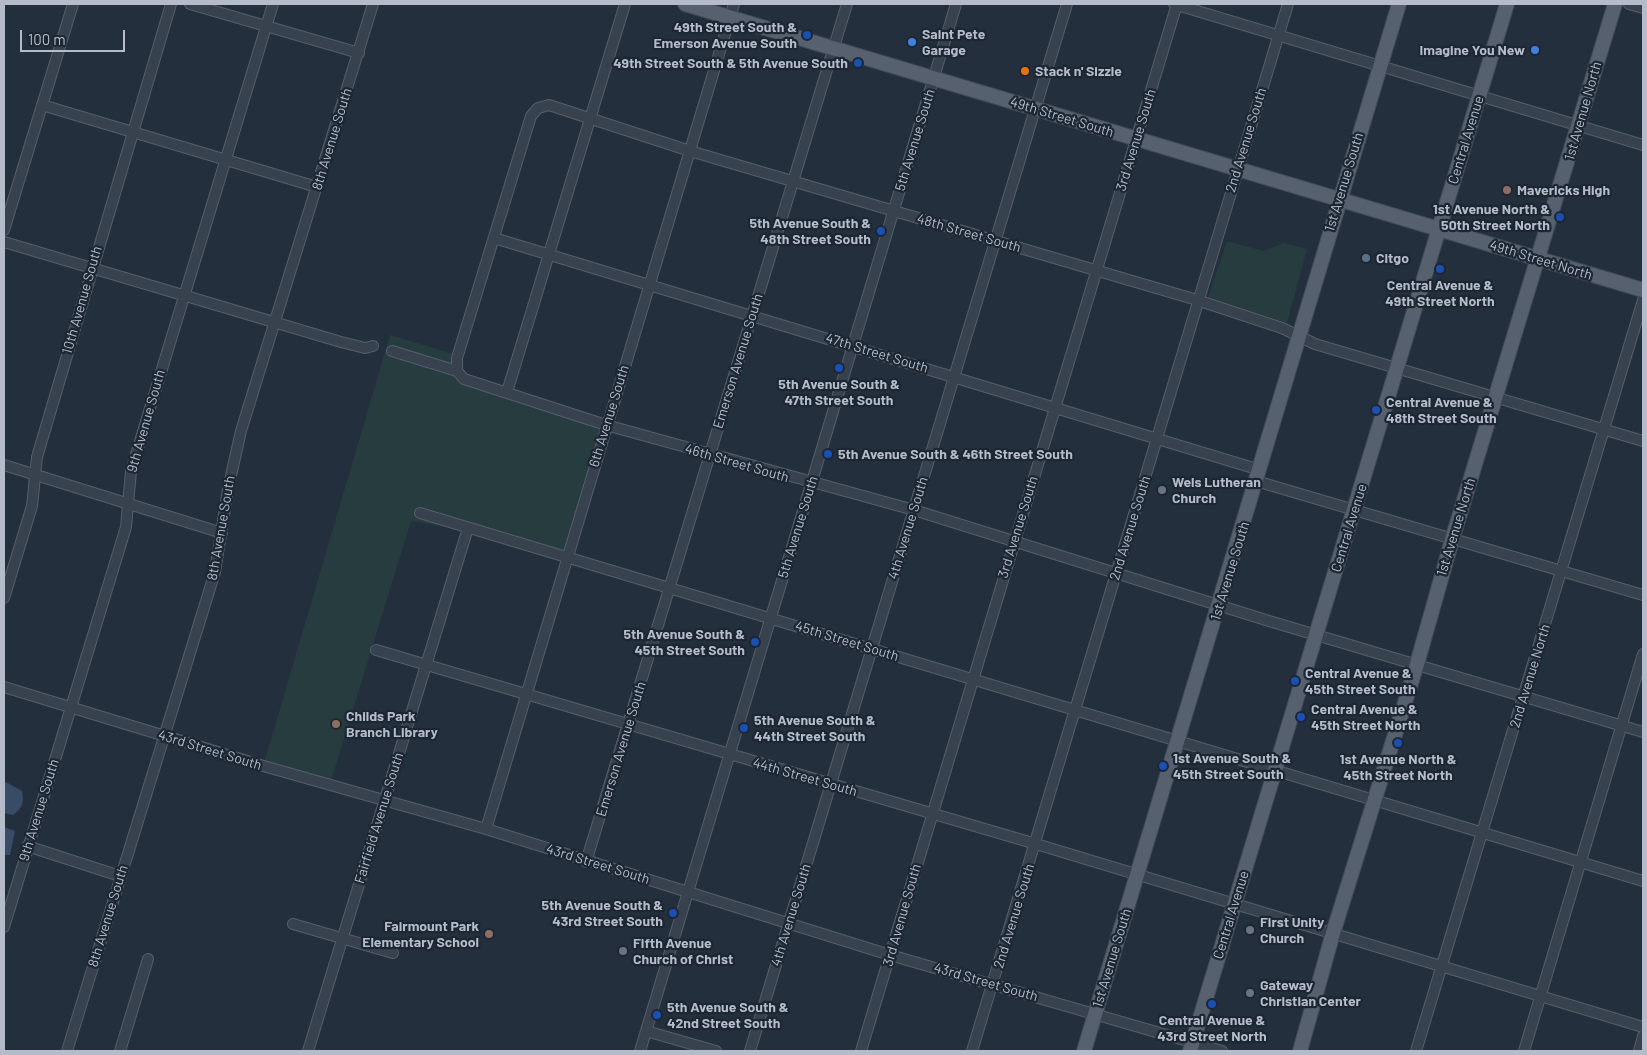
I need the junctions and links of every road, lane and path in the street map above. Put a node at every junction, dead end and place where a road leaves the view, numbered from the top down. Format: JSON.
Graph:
{"nodes":[{"id":1,"x":73,"y":4,"type":"edge"},
{"id":2,"x":171,"y":4,"type":"edge"},
{"id":3,"x":190,"y":4,"type":"edge"},
{"id":4,"x":273,"y":4,"type":"edge"},
{"id":5,"x":373,"y":4,"type":"edge"},
{"id":6,"x":625,"y":4,"type":"edge"},
{"id":7,"x":685,"y":4,"type":"edge"},
{"id":8,"x":847,"y":4,"type":"edge"},
{"id":9,"x":956,"y":4,"type":"edge"},
{"id":10,"x":1067,"y":4,"type":"edge"},
{"id":11,"x":1176,"y":4,"type":"edge"},
{"id":12,"x":1288,"y":4,"type":"edge"},
{"id":13,"x":1399,"y":4,"type":"edge"},
{"id":14,"x":1507,"y":4,"type":"edge"},
{"id":15,"x":1615,"y":4,"type":"edge"},
{"id":16,"x":1628,"y":4,"type":"edge"},
{"id":17,"x":1643,"y":8,"type":"edge"},
{"id":18,"x":732,"y":10,"type":"edge"},
{"id":19,"x":267,"y":25,"type":"junction"},
{"id":20,"x":1278,"y":35,"type":"junction"},
{"id":21,"x":834,"y":48,"type":"junction"},
{"id":22,"x":359,"y":53,"type":"junction"},
{"id":23,"x":1379,"y":66,"type":"junction"},
{"id":24,"x":934,"y":78,"type":"junction"},
{"id":25,"x":1479,"y":96,"type":"junction"},
{"id":26,"x":42,"y":104,"type":"junction"},
{"id":27,"x":1035,"y":109,"type":"junction"},
{"id":28,"x":590,"y":120,"type":"junction"},
{"id":29,"x":1579,"y":126,"type":"junction"},
{"id":30,"x":132,"y":132,"type":"junction"},
{"id":31,"x":1136,"y":139,"type":"junction"},
{"id":32,"x":1643,"y":145,"type":"edge"},
{"id":33,"x":690,"y":151,"type":"junction"},
{"id":34,"x":226,"y":161,"type":"junction"},
{"id":35,"x":1237,"y":169,"type":"junction"},
{"id":36,"x":793,"y":181,"type":"junction"},
{"id":37,"x":318,"y":187,"type":"junction"},
{"id":38,"x":1339,"y":200,"type":"junction"},
{"id":39,"x":894,"y":211,"type":"junction"},
{"id":40,"x":4,"y":230,"type":"edge"},
{"id":41,"x":1438,"y":230,"type":"junction"},
{"id":42,"x":494,"y":238,"type":"junction"},
{"id":43,"x":995,"y":241,"type":"junction"},
{"id":44,"x":4,"y":242,"type":"edge"},
{"id":45,"x":549,"y":255,"type":"junction"},
{"id":46,"x":1539,"y":260,"type":"junction"},
{"id":47,"x":92,"y":267,"type":"junction"},
{"id":48,"x":1096,"y":270,"type":"junction"},
{"id":49,"x":649,"y":285,"type":"junction"},
{"id":50,"x":1643,"y":290,"type":"edge"},
{"id":51,"x":184,"y":295,"type":"junction"},
{"id":52,"x":1197,"y":300,"type":"junction"},
{"id":53,"x":1643,"y":300,"type":"edge"},
{"id":54,"x":752,"y":316,"type":"junction"},
{"id":55,"x":275,"y":322,"type":"junction"},
{"id":56,"x":1299,"y":335,"type":"junction"},
{"id":57,"x":373,"y":346,"type":"dead end"},
{"id":58,"x":853,"y":346,"type":"junction"},
{"id":59,"x":392,"y":351,"type":"dead end"},
{"id":60,"x":1397,"y":369,"type":"junction"},
{"id":61,"x":457,"y":371,"type":"junction"},
{"id":62,"x":954,"y":376,"type":"junction"},
{"id":63,"x":508,"y":392,"type":"junction"},
{"id":64,"x":1496,"y":397,"type":"junction"},
{"id":65,"x":1054,"y":406,"type":"junction"},
{"id":66,"x":606,"y":425,"type":"junction"},
{"id":67,"x":1604,"y":430,"type":"junction"},
{"id":68,"x":1158,"y":438,"type":"junction"},
{"id":69,"x":1643,"y":441,"type":"edge"},
{"id":70,"x":710,"y":455,"type":"junction"},
{"id":71,"x":4,"y":465,"type":"edge"},
{"id":72,"x":35,"y":475,"type":"junction"},
{"id":73,"x":1258,"y":476,"type":"junction"},
{"id":74,"x":811,"y":484,"type":"junction"},
{"id":75,"x":129,"y":504,"type":"junction"},
{"id":76,"x":914,"y":510,"type":"junction"},
{"id":77,"x":1354,"y":510,"type":"junction"},
{"id":78,"x":420,"y":514,"type":"dead end"},
{"id":79,"x":468,"y":528,"type":"junction"},
{"id":80,"x":222,"y":533,"type":"junction"},
{"id":81,"x":1452,"y":540,"type":"junction"},
{"id":82,"x":1014,"y":542,"type":"junction"},
{"id":83,"x":567,"y":558,"type":"junction"},
{"id":84,"x":1561,"y":571,"type":"junction"},
{"id":85,"x":1116,"y":574,"type":"junction"},
{"id":86,"x":669,"y":588,"type":"junction"},
{"id":87,"x":1643,"y":595,"type":"edge"},
{"id":88,"x":4,"y":598,"type":"edge"},
{"id":89,"x":1219,"y":605,"type":"junction"},
{"id":90,"x":771,"y":619,"type":"junction"},
{"id":91,"x":1316,"y":635,"type":"junction"},
{"id":92,"x":872,"y":649,"type":"junction"},
{"id":93,"x":376,"y":650,"type":"dead end"},
{"id":94,"x":1643,"y":654,"type":"edge"},
{"id":95,"x":1417,"y":664,"type":"junction"},
{"id":96,"x":426,"y":665,"type":"junction"},
{"id":97,"x":972,"y":679,"type":"junction"},
{"id":98,"x":4,"y":687,"type":"edge"},
{"id":99,"x":526,"y":695,"type":"junction"},
{"id":100,"x":1524,"y":696,"type":"junction"},
{"id":101,"x":70,"y":708,"type":"junction"},
{"id":102,"x":1075,"y":710,"type":"junction"},
{"id":103,"x":628,"y":725,"type":"junction"},
{"id":104,"x":1622,"y":726,"type":"junction"},
{"id":105,"x":1643,"y":732,"type":"edge"},
{"id":106,"x":163,"y":736,"type":"junction"},
{"id":107,"x":1178,"y":741,"type":"junction"},
{"id":108,"x":730,"y":754,"type":"junction"},
{"id":109,"x":1275,"y":769,"type":"junction"},
{"id":110,"x":830,"y":784,"type":"junction"},
{"id":111,"x":1374,"y":798,"type":"junction"},
{"id":112,"x":385,"y":800,"type":"junction"},
{"id":113,"x":931,"y":814,"type":"junction"},
{"id":114,"x":486,"y":829,"type":"junction"},
{"id":115,"x":1483,"y":831,"type":"junction"},
{"id":116,"x":1036,"y":844,"type":"junction"},
{"id":117,"x":28,"y":846,"type":"junction"},
{"id":118,"x":586,"y":862,"type":"junction"},
{"id":119,"x":1581,"y":862,"type":"junction"},
{"id":120,"x":120,"y":876,"type":"junction"},
{"id":121,"x":1137,"y":876,"type":"junction"},
{"id":122,"x":1643,"y":881,"type":"edge"},
{"id":123,"x":688,"y":891,"type":"junction"},
{"id":124,"x":1234,"y":905,"type":"junction"},
{"id":125,"x":788,"y":923,"type":"junction"},
{"id":126,"x":293,"y":924,"type":"dead end"},
{"id":127,"x":4,"y":927,"type":"edge"},
{"id":128,"x":1333,"y":933,"type":"junction"},
{"id":129,"x":343,"y":939,"type":"junction"},
{"id":130,"x":393,"y":954,"type":"dead end"},
{"id":131,"x":890,"y":954,"type":"junction"},
{"id":132,"x":148,"y":959,"type":"dead end"},
{"id":133,"x":1442,"y":966,"type":"junction"},
{"id":134,"x":993,"y":984,"type":"junction"},
{"id":135,"x":1540,"y":997,"type":"junction"},
{"id":136,"x":1095,"y":1014,"type":"junction"},
{"id":137,"x":1643,"y":1027,"type":"edge"},
{"id":138,"x":646,"y":1030,"type":"junction"},
{"id":139,"x":1643,"y":1036,"type":"edge"},
{"id":140,"x":1191,"y":1047,"type":"edge"},
{"id":141,"x":67,"y":1051,"type":"edge"},
{"id":142,"x":120,"y":1051,"type":"edge"},
{"id":143,"x":308,"y":1051,"type":"edge"},
{"id":144,"x":640,"y":1051,"type":"edge"},
{"id":145,"x":716,"y":1051,"type":"edge"},
{"id":146,"x":750,"y":1051,"type":"edge"},
{"id":147,"x":861,"y":1051,"type":"edge"},
{"id":148,"x":972,"y":1051,"type":"edge"},
{"id":149,"x":1084,"y":1051,"type":"edge"},
{"id":150,"x":1222,"y":1051,"type":"edge"},
{"id":151,"x":1300,"y":1051,"type":"edge"},
{"id":152,"x":1416,"y":1051,"type":"edge"},
{"id":153,"x":1524,"y":1051,"type":"edge"},
{"id":154,"x":1639,"y":1051,"type":"edge"}],
"edges":[{"from":1,"to":26,"type":"street"},
{"from":2,"to":30,"type":"street","name":"10th Avenue South"},
{"from":3,"to":19,"type":"street"},
{"from":4,"to":19,"type":"street","name":"9th Avenue South"},
{"from":5,"to":22,"type":"street","name":"8th Avenue South"},
{"from":6,"to":28,"type":"street"},
{"from":7,"to":18,"type":"main road","name":"49th Street South"},
{"from":8,"to":21,"type":"street","name":"Emerson Avenue South"},
{"from":9,"to":24,"type":"street","name":"5th Avenue South"},
{"from":10,"to":27,"type":"street","name":"4th Avenue South"},
{"from":11,"to":20,"type":"street"},
{"from":11,"to":31,"type":"street","name":"3rd Avenue South"},
{"from":12,"to":20,"type":"street","name":"2nd Avenue South"},
{"from":13,"to":23,"type":"main road","name":"1st Avenue South"},
{"from":14,"to":25,"type":"main road","name":"Central Avenue"},
{"from":15,"to":29,"type":"main road","name":"1st Avenue North"},
{"from":16,"to":17,"type":"street"},
{"from":18,"to":21,"type":"main road","name":"49th Street South"},
{"from":18,"to":33,"type":"street","name":"6th Avenue South"},
{"from":19,"to":22,"type":"street"},
{"from":19,"to":34,"type":"street","name":"9th Avenue South"},
{"from":20,"to":23,"type":"street"},
{"from":20,"to":35,"type":"street","name":"2nd Avenue South"},
{"from":21,"to":24,"type":"main road","name":"49th Street South"},
{"from":21,"to":36,"type":"street","name":"Emerson Avenue South"},
{"from":22,"to":37,"type":"street","name":"8th Avenue South"},
{"from":23,"to":25,"type":"street"},
{"from":23,"to":38,"type":"main road","name":"1st Avenue South"},
{"from":24,"to":27,"type":"main road","name":"49th Street South"},
{"from":24,"to":39,"type":"street","name":"5th Avenue South"},
{"from":25,"to":29,"type":"street"},
{"from":25,"to":41,"type":"main road","name":"Central Avenue"},
{"from":26,"to":30,"type":"street"},
{"from":26,"to":40,"type":"street"},
{"from":27,"to":31,"type":"main road","name":"49th Street South"},
{"from":27,"to":43,"type":"street","name":"4th Avenue South"},
{"from":28,"to":33,"type":"street","name":"48th Street South"},
{"from":28,"to":42,"type":"street","name":"48th Street South"},
{"from":28,"to":45,"type":"street"},
{"from":29,"to":32,"type":"street"},
{"from":29,"to":46,"type":"main road","name":"1st Avenue North"},
{"from":30,"to":34,"type":"street"},
{"from":30,"to":47,"type":"street","name":"10th Avenue South"},
{"from":31,"to":35,"type":"main road","name":"49th Street South"},
{"from":31,"to":48,"type":"street","name":"3rd Avenue South"},
{"from":33,"to":36,"type":"street","name":"48th Street South"},
{"from":33,"to":49,"type":"street","name":"6th Avenue South"},
{"from":34,"to":37,"type":"street"},
{"from":34,"to":51,"type":"street","name":"9th Avenue South"},
{"from":35,"to":38,"type":"main road","name":"49th Street South"},
{"from":35,"to":52,"type":"street","name":"2nd Avenue South"},
{"from":36,"to":39,"type":"street","name":"48th Street South"},
{"from":36,"to":54,"type":"street","name":"Emerson Avenue South"},
{"from":37,"to":55,"type":"street","name":"8th Avenue South"},
{"from":38,"to":41,"type":"main road","name":"49th Street South"},
{"from":38,"to":56,"type":"main road","name":"1st Avenue South"},
{"from":39,"to":43,"type":"street","name":"48th Street South"},
{"from":39,"to":58,"type":"street","name":"5th Avenue South"},
{"from":41,"to":46,"type":"main road","name":"49th Street North"},
{"from":41,"to":60,"type":"main road","name":"Central Avenue"},
{"from":42,"to":45,"type":"street","name":"47th Street South"},
{"from":42,"to":61,"type":"street"},
{"from":43,"to":48,"type":"street","name":"48th Street South"},
{"from":43,"to":62,"type":"street","name":"4th Avenue South"},
{"from":44,"to":47,"type":"street"},
{"from":45,"to":49,"type":"street","name":"47th Street South"},
{"from":45,"to":63,"type":"street"},
{"from":46,"to":50,"type":"main road","name":"49th Street North"},
{"from":46,"to":64,"type":"main road","name":"1st Avenue North"},
{"from":47,"to":51,"type":"street"},
{"from":47,"to":72,"type":"street","name":"10th Avenue South"},
{"from":48,"to":52,"type":"street","name":"48th Street South"},
{"from":48,"to":65,"type":"street","name":"3rd Avenue South"},
{"from":49,"to":54,"type":"street","name":"47th Street South"},
{"from":49,"to":66,"type":"street","name":"6th Avenue South"},
{"from":51,"to":55,"type":"street"},
{"from":51,"to":75,"type":"street","name":"9th Avenue South"},
{"from":52,"to":56,"type":"street","name":"48th Street South"},
{"from":52,"to":68,"type":"street","name":"2nd Avenue South"},
{"from":53,"to":67,"type":"street","name":"2nd Avenue North"},
{"from":54,"to":58,"type":"street","name":"47th Street South"},
{"from":54,"to":70,"type":"street","name":"Emerson Avenue South"},
{"from":55,"to":57,"type":"street"},
{"from":55,"to":80,"type":"street","name":"8th Avenue South"},
{"from":56,"to":60,"type":"street","name":"48th Street South"},
{"from":56,"to":73,"type":"main road","name":"1st Avenue South"},
{"from":58,"to":62,"type":"street","name":"47th Street South"},
{"from":58,"to":74,"type":"street","name":"5th Avenue South"},
{"from":59,"to":61,"type":"street","name":"46th Street South"},
{"from":60,"to":64,"type":"street","name":"48th Street South"},
{"from":60,"to":77,"type":"main road","name":"Central Avenue"},
{"from":61,"to":63,"type":"street","name":"46th Street South"},
{"from":62,"to":65,"type":"street","name":"47th Street South"},
{"from":62,"to":76,"type":"street","name":"4th Avenue South"},
{"from":63,"to":66,"type":"street","name":"46th Street South"},
{"from":64,"to":67,"type":"street","name":"48th Street South"},
{"from":64,"to":81,"type":"main road","name":"1st Avenue North"},
{"from":65,"to":68,"type":"street","name":"47th Street South"},
{"from":65,"to":82,"type":"street","name":"3rd Avenue South"},
{"from":66,"to":70,"type":"street","name":"46th Street South"},
{"from":66,"to":83,"type":"street","name":"6th Avenue South"},
{"from":67,"to":69,"type":"street","name":"48th Street South"},
{"from":67,"to":84,"type":"street","name":"2nd Avenue North"},
{"from":68,"to":73,"type":"street","name":"47th Street South"},
{"from":68,"to":85,"type":"street","name":"2nd Avenue South"},
{"from":70,"to":74,"type":"street","name":"46th Street South"},
{"from":70,"to":86,"type":"street","name":"Emerson Avenue South"},
{"from":71,"to":72,"type":"street"},
{"from":72,"to":75,"type":"street"},
{"from":72,"to":88,"type":"street","name":"10th Avenue South"},
{"from":73,"to":77,"type":"street","name":"47th Street South"},
{"from":73,"to":89,"type":"main road","name":"1st Avenue South"},
{"from":74,"to":76,"type":"street","name":"46th Street South"},
{"from":74,"to":90,"type":"street","name":"5th Avenue South"},
{"from":75,"to":80,"type":"street"},
{"from":75,"to":101,"type":"street","name":"9th Avenue South"},
{"from":76,"to":82,"type":"street","name":"46th Street South"},
{"from":76,"to":92,"type":"street","name":"4th Avenue South"},
{"from":77,"to":81,"type":"street","name":"47th Street South"},
{"from":77,"to":91,"type":"main road","name":"Central Avenue"},
{"from":78,"to":79,"type":"street","name":"45th Street South"},
{"from":79,"to":83,"type":"street","name":"45th Street South"},
{"from":79,"to":96,"type":"street","name":"Fairfield Avenue South"},
{"from":80,"to":106,"type":"street","name":"8th Avenue South"},
{"from":81,"to":84,"type":"street","name":"47th Street South"},
{"from":81,"to":95,"type":"main road","name":"1st Avenue North"},
{"from":82,"to":85,"type":"street","name":"46th Street South"},
{"from":82,"to":97,"type":"street","name":"3rd Avenue South"},
{"from":83,"to":86,"type":"street","name":"45th Street South"},
{"from":83,"to":99,"type":"street","name":"6th Avenue South"},
{"from":84,"to":87,"type":"street","name":"47th Street South"},
{"from":84,"to":100,"type":"street","name":"2nd Avenue North"},
{"from":85,"to":89,"type":"street","name":"46th Street South"},
{"from":85,"to":102,"type":"street","name":"2nd Avenue South"},
{"from":86,"to":90,"type":"street","name":"45th Street South"},
{"from":86,"to":103,"type":"street","name":"Emerson Avenue South"},
{"from":89,"to":91,"type":"street","name":"46th Street South"},
{"from":89,"to":107,"type":"main road","name":"1st Avenue South"},
{"from":90,"to":92,"type":"street","name":"45th Street South"},
{"from":90,"to":108,"type":"street","name":"5th Avenue South"},
{"from":91,"to":95,"type":"street","name":"46th Street South"},
{"from":91,"to":109,"type":"main road","name":"Central Avenue"},
{"from":92,"to":97,"type":"street","name":"45th Street South"},
{"from":92,"to":110,"type":"street","name":"4th Avenue South"},
{"from":93,"to":96,"type":"street","name":"44th Street South"},
{"from":94,"to":104,"type":"street"},
{"from":95,"to":100,"type":"street","name":"46th Street South"},
{"from":95,"to":111,"type":"main road","name":"1st Avenue North"},
{"from":96,"to":99,"type":"street","name":"44th Street South"},
{"from":96,"to":112,"type":"street","name":"Fairfield Avenue South"},
{"from":97,"to":102,"type":"street","name":"45th Street South"},
{"from":97,"to":113,"type":"street","name":"3rd Avenue South"},
{"from":98,"to":101,"type":"street","name":"43rd Street South"},
{"from":99,"to":103,"type":"street","name":"44th Street South"},
{"from":99,"to":114,"type":"street","name":"6th Avenue South"},
{"from":100,"to":104,"type":"street","name":"46th Street South"},
{"from":100,"to":115,"type":"street","name":"2nd Avenue North"},
{"from":101,"to":106,"type":"street","name":"43rd Street South"},
{"from":101,"to":117,"type":"street","name":"9th Avenue South"},
{"from":102,"to":107,"type":"street","name":"45th Street South"},
{"from":102,"to":116,"type":"street","name":"2nd Avenue South"},
{"from":103,"to":108,"type":"street","name":"44th Street South"},
{"from":103,"to":118,"type":"street","name":"Emerson Avenue South"},
{"from":104,"to":105,"type":"street","name":"46th Street South"},
{"from":104,"to":119,"type":"street"},
{"from":106,"to":112,"type":"street","name":"43rd Street South"},
{"from":106,"to":120,"type":"street","name":"8th Avenue South"},
{"from":107,"to":109,"type":"street","name":"45th Street South"},
{"from":107,"to":121,"type":"main road","name":"1st Avenue South"},
{"from":108,"to":110,"type":"street","name":"44th Street South"},
{"from":108,"to":123,"type":"street","name":"5th Avenue South"},
{"from":109,"to":111,"type":"street","name":"45th Street South"},
{"from":109,"to":124,"type":"main road","name":"Central Avenue"},
{"from":110,"to":113,"type":"street","name":"44th Street South"},
{"from":110,"to":125,"type":"street","name":"4th Avenue South"},
{"from":111,"to":115,"type":"street","name":"45th Street South"},
{"from":111,"to":128,"type":"main road","name":"1st Avenue North"},
{"from":112,"to":114,"type":"street","name":"43rd Street South"},
{"from":112,"to":129,"type":"street","name":"Fairfield Avenue South"},
{"from":113,"to":116,"type":"street","name":"44th Street South"},
{"from":113,"to":131,"type":"street","name":"3rd Avenue South"},
{"from":114,"to":118,"type":"street","name":"43rd Street South"},
{"from":115,"to":119,"type":"street","name":"45th Street South"},
{"from":115,"to":133,"type":"street","name":"2nd Avenue North"},
{"from":116,"to":121,"type":"street","name":"44th Street South"},
{"from":116,"to":134,"type":"street","name":"2nd Avenue South"},
{"from":117,"to":120,"type":"street"},
{"from":117,"to":127,"type":"street","name":"9th Avenue South"},
{"from":118,"to":123,"type":"street","name":"43rd Street South"},
{"from":119,"to":122,"type":"street","name":"45th Street South"},
{"from":119,"to":135,"type":"street"},
{"from":120,"to":141,"type":"street","name":"8th Avenue South"},
{"from":121,"to":124,"type":"street","name":"44th Street South"},
{"from":121,"to":136,"type":"main road","name":"1st Avenue South"},
{"from":123,"to":125,"type":"street","name":"43rd Street South"},
{"from":123,"to":138,"type":"street","name":"5th Avenue South"},
{"from":124,"to":128,"type":"street","name":"44th Street South"},
{"from":124,"to":140,"type":"main road","name":"Central Avenue"},
{"from":125,"to":131,"type":"street","name":"43rd Street South"},
{"from":125,"to":146,"type":"street","name":"4th Avenue South"},
{"from":126,"to":129,"type":"street"},
{"from":128,"to":133,"type":"street","name":"44th Street South"},
{"from":128,"to":151,"type":"main road","name":"1st Avenue North"},
{"from":129,"to":130,"type":"street"},
{"from":129,"to":143,"type":"street","name":"Fairfield Avenue South"},
{"from":131,"to":134,"type":"street","name":"43rd Street South"},
{"from":131,"to":147,"type":"street","name":"3rd Avenue South"},
{"from":132,"to":142,"type":"street"},
{"from":133,"to":135,"type":"street","name":"44th Street South"},
{"from":133,"to":152,"type":"street","name":"2nd Avenue North"},
{"from":134,"to":136,"type":"street","name":"43rd Street South"},
{"from":134,"to":148,"type":"street","name":"2nd Avenue South"},
{"from":135,"to":137,"type":"street","name":"44th Street South"},
{"from":135,"to":153,"type":"street"},
{"from":136,"to":140,"type":"street","name":"43rd Street South"},
{"from":136,"to":149,"type":"main road","name":"1st Avenue South"},
{"from":138,"to":144,"type":"street","name":"5th Avenue South"},
{"from":138,"to":145,"type":"street"},
{"from":139,"to":154,"type":"street"},
{"from":140,"to":150,"type":"street","name":"43rd Street South"}]}
